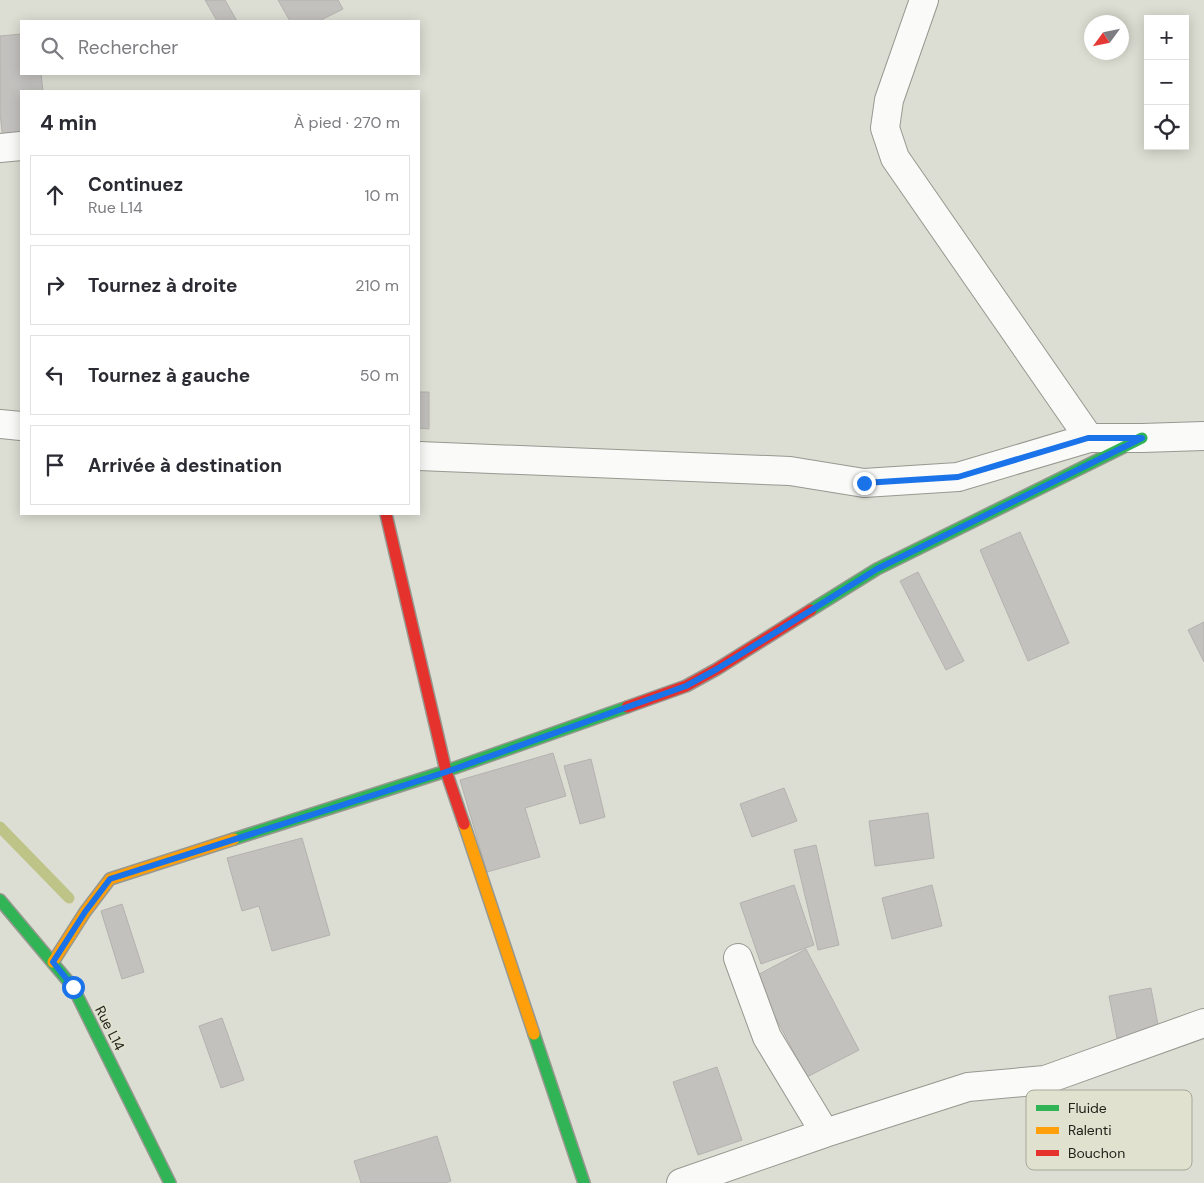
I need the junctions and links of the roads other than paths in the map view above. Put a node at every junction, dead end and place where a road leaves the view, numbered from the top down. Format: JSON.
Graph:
{"nodes":[{"id":1,"x":924,"y":0,"type":"edge"},
{"id":2,"x":20,"y":146,"type":"edge"},
{"id":3,"x":0,"y":148,"type":"edge"},
{"id":4,"x":0,"y":424,"type":"edge"},
{"id":5,"x":20,"y":426,"type":"edge"},
{"id":6,"x":1204,"y":436,"type":"edge"},
{"id":7,"x":1088,"y":438,"type":"junction"},
{"id":8,"x":1142,"y":438,"type":"junction"},
{"id":9,"x":420,"y":456,"type":"edge"},
{"id":10,"x":386,"y":515,"type":"edge"},
{"id":11,"x":446,"y":772,"type":"junction"},
{"id":12,"x":0,"y":900,"type":"edge"},
{"id":13,"x":738,"y":958,"type":"dead end"},
{"id":14,"x":53,"y":962,"type":"junction"},
{"id":15,"x":1204,"y":1023,"type":"edge"},
{"id":16,"x":825,"y":1133,"type":"junction"},
{"id":17,"x":170,"y":1183,"type":"edge"},
{"id":18,"x":584,"y":1183,"type":"edge"},
{"id":19,"x":682,"y":1183,"type":"edge"}],
"edges":[{"from":1,"to":7,"type":"street"},
{"from":2,"to":3,"type":"street"},
{"from":4,"to":5,"type":"street"},
{"from":6,"to":8,"type":"street"},
{"from":7,"to":8,"type":"street"},
{"from":7,"to":9,"type":"street"},
{"from":8,"to":11,"type":"street"},
{"from":10,"to":11,"type":"street"},
{"from":11,"to":14,"type":"street"},
{"from":11,"to":18,"type":"street"},
{"from":12,"to":14,"type":"street","name":"Rue L14"},
{"from":13,"to":16,"type":"street"},
{"from":14,"to":17,"type":"street","name":"Rue L14"},
{"from":15,"to":16,"type":"street"},
{"from":16,"to":19,"type":"street"}]}
